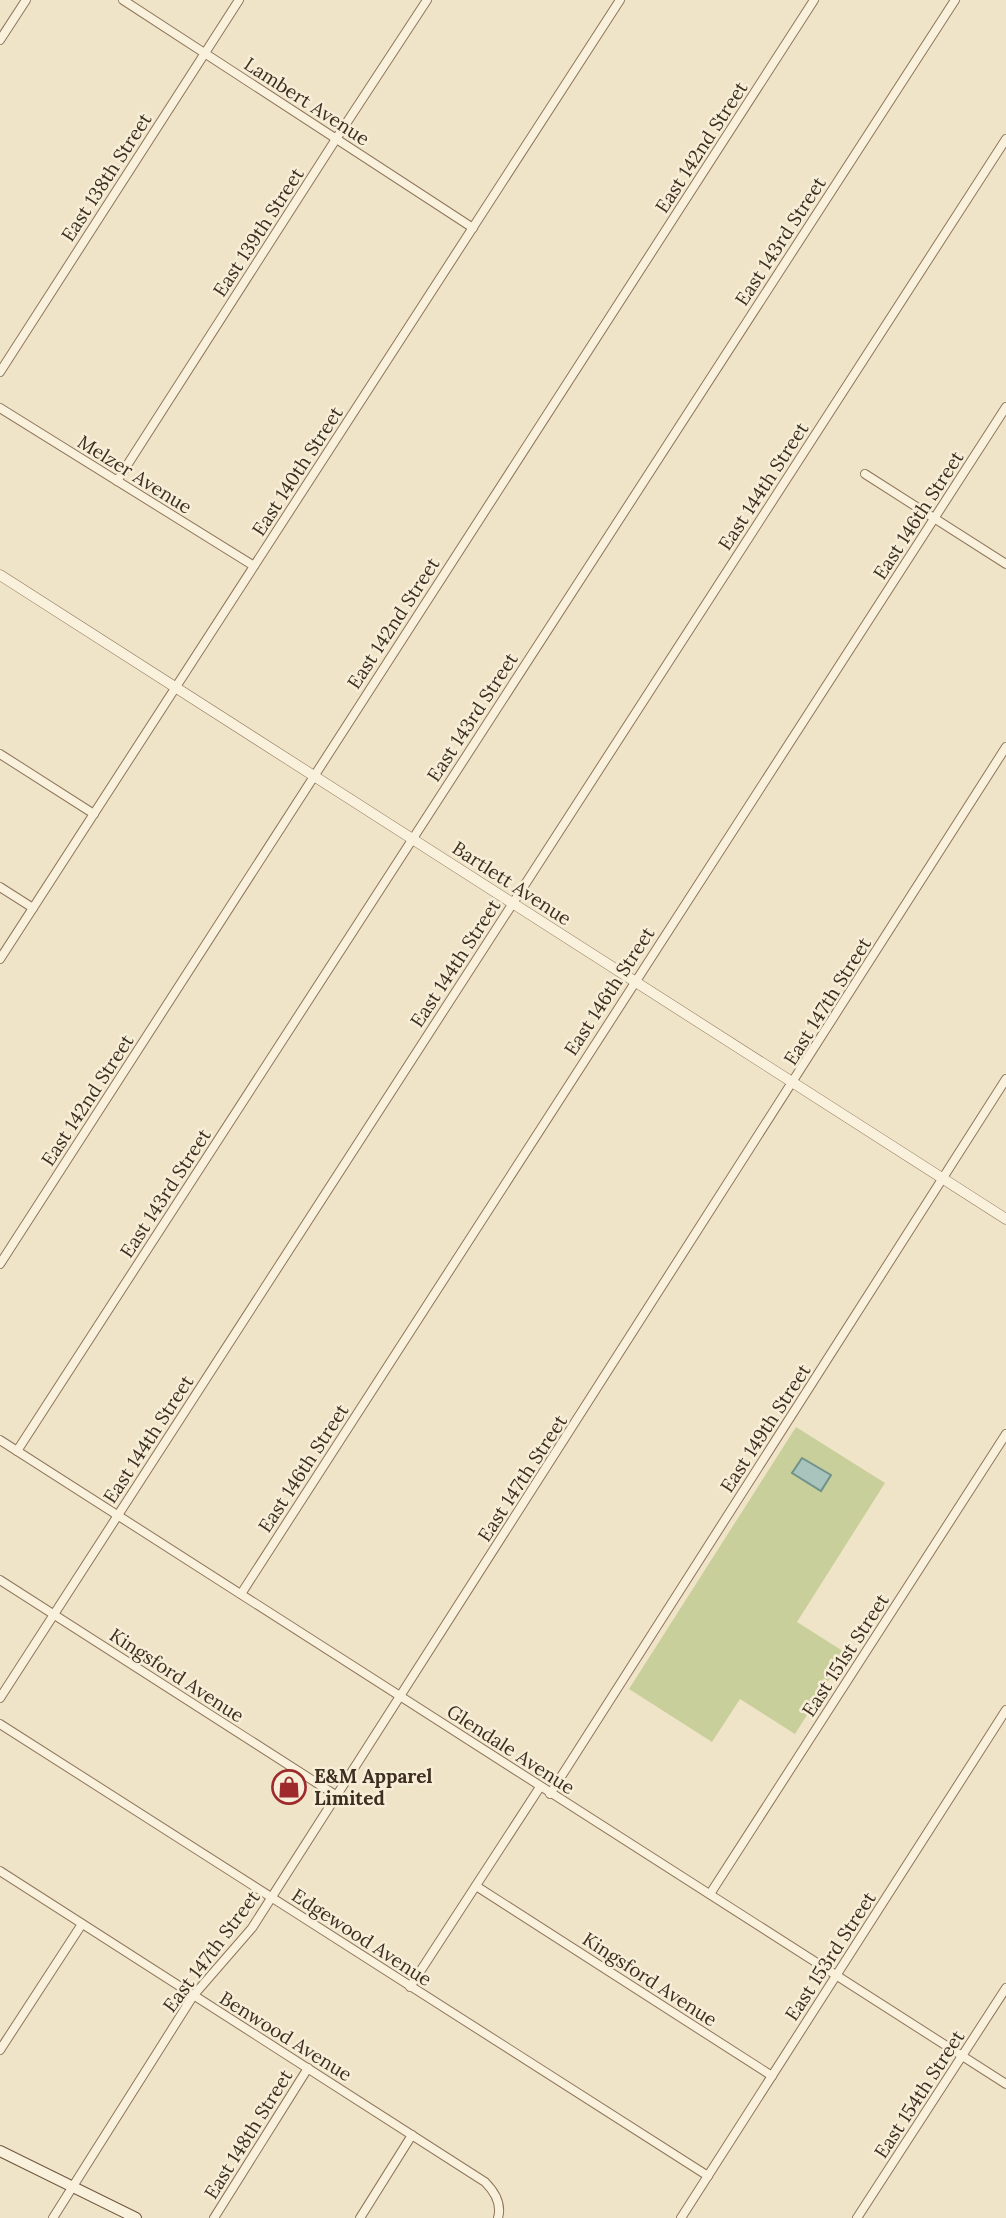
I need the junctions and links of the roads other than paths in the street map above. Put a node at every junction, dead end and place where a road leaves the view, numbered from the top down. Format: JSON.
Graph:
{"nodes":[{"id":1,"x":26,"y":0,"type":"edge"},
{"id":2,"x":123,"y":0,"type":"edge"},
{"id":3,"x":239,"y":0,"type":"edge"},
{"id":4,"x":428,"y":0,"type":"edge"},
{"id":5,"x":620,"y":0,"type":"edge"},
{"id":6,"x":814,"y":0,"type":"edge"},
{"id":7,"x":955,"y":0,"type":"edge"},
{"id":8,"x":0,"y":40,"type":"edge"},
{"id":9,"x":204,"y":53,"type":"junction"},
{"id":10,"x":336,"y":139,"type":"junction"},
{"id":11,"x":1006,"y":139,"type":"edge"},
{"id":12,"x":473,"y":228,"type":"junction"},
{"id":13,"x":0,"y":372,"type":"edge"},
{"id":14,"x":1006,"y":407,"type":"edge"},
{"id":15,"x":0,"y":408,"type":"edge"},
{"id":16,"x":865,"y":474,"type":"dead end"},
{"id":17,"x":117,"y":481,"type":"junction"},
{"id":18,"x":934,"y":519,"type":"junction"},
{"id":19,"x":1006,"y":564,"type":"edge"},
{"id":20,"x":254,"y":566,"type":"junction"},
{"id":21,"x":0,"y":575,"type":"edge"},
{"id":22,"x":176,"y":687,"type":"junction"},
{"id":23,"x":1006,"y":747,"type":"edge"},
{"id":24,"x":0,"y":754,"type":"edge"},
{"id":25,"x":314,"y":775,"type":"junction"},
{"id":26,"x":94,"y":814,"type":"junction"},
{"id":27,"x":412,"y":839,"type":"junction"},
{"id":28,"x":0,"y":887,"type":"edge"},
{"id":29,"x":512,"y":904,"type":"junction"},
{"id":30,"x":33,"y":908,"type":"junction"},
{"id":31,"x":0,"y":959,"type":"edge"},
{"id":32,"x":634,"y":982,"type":"junction"},
{"id":33,"x":1006,"y":1079,"type":"edge"},
{"id":34,"x":793,"y":1083,"type":"junction"},
{"id":35,"x":942,"y":1178,"type":"junction"},
{"id":36,"x":1006,"y":1219,"type":"edge"},
{"id":37,"x":0,"y":1264,"type":"edge"},
{"id":38,"x":1006,"y":1434,"type":"edge"},
{"id":39,"x":0,"y":1440,"type":"edge"},
{"id":40,"x":17,"y":1451,"type":"junction"},
{"id":41,"x":118,"y":1514,"type":"junction"},
{"id":42,"x":0,"y":1580,"type":"edge"},
{"id":43,"x":241,"y":1594,"type":"junction"},
{"id":44,"x":54,"y":1615,"type":"junction"},
{"id":45,"x":401,"y":1696,"type":"junction"},
{"id":46,"x":0,"y":1698,"type":"edge"},
{"id":47,"x":1006,"y":1710,"type":"edge"},
{"id":48,"x":0,"y":1724,"type":"edge"},
{"id":49,"x":540,"y":1787,"type":"junction"},
{"id":50,"x":550,"y":1794,"type":"junction"},
{"id":51,"x":337,"y":1796,"type":"junction"},
{"id":52,"x":0,"y":1871,"type":"edge"},
{"id":53,"x":476,"y":1886,"type":"junction"},
{"id":54,"x":710,"y":1894,"type":"junction"},
{"id":55,"x":272,"y":1897,"type":"junction"},
{"id":56,"x":82,"y":1924,"type":"junction"},
{"id":57,"x":837,"y":1975,"type":"junction"},
{"id":58,"x":410,"y":1987,"type":"junction"},
{"id":59,"x":1006,"y":1988,"type":"edge"},
{"id":60,"x":193,"y":1996,"type":"junction"},
{"id":61,"x":0,"y":2050,"type":"edge"},
{"id":62,"x":963,"y":2055,"type":"junction"},
{"id":63,"x":308,"y":2068,"type":"junction"},
{"id":64,"x":772,"y":2076,"type":"junction"},
{"id":65,"x":1006,"y":2084,"type":"edge"},
{"id":66,"x":412,"y":2135,"type":"junction"},
{"id":67,"x":0,"y":2151,"type":"edge"},
{"id":68,"x":708,"y":2176,"type":"junction"},
{"id":69,"x":72,"y":2188,"type":"junction"},
{"id":70,"x":53,"y":2218,"type":"edge"},
{"id":71,"x":136,"y":2218,"type":"edge"},
{"id":72,"x":214,"y":2218,"type":"edge"},
{"id":73,"x":360,"y":2218,"type":"edge"},
{"id":74,"x":498,"y":2218,"type":"edge"},
{"id":75,"x":681,"y":2218,"type":"edge"},
{"id":76,"x":857,"y":2218,"type":"edge"}],
"edges":[{"from":1,"to":8,"type":"street"},
{"from":2,"to":9,"type":"street","name":"Lambert Avenue"},
{"from":3,"to":9,"type":"street","name":"East 138th Street"},
{"from":4,"to":10,"type":"street","name":"East 139th Street"},
{"from":5,"to":12,"type":"street","name":"East 140th Street"},
{"from":6,"to":25,"type":"street","name":"East 142nd Street"},
{"from":7,"to":27,"type":"street","name":"East 143rd Street"},
{"from":9,"to":10,"type":"street","name":"Lambert Avenue"},
{"from":9,"to":13,"type":"street","name":"East 138th Street"},
{"from":10,"to":12,"type":"street","name":"Lambert Avenue"},
{"from":10,"to":17,"type":"street","name":"East 139th Street"},
{"from":11,"to":29,"type":"street","name":"East 144th Street"},
{"from":12,"to":20,"type":"street","name":"East 140th Street"},
{"from":14,"to":18,"type":"street","name":"East 146th Street"},
{"from":15,"to":17,"type":"street","name":"Melzer Avenue"},
{"from":16,"to":18,"type":"street"},
{"from":17,"to":20,"type":"street","name":"Melzer Avenue"},
{"from":18,"to":19,"type":"street"},
{"from":18,"to":32,"type":"street","name":"East 146th Street"},
{"from":20,"to":22,"type":"street","name":"East 140th Street"},
{"from":21,"to":22,"type":"street","name":"Bartlett Avenue"},
{"from":22,"to":25,"type":"street","name":"Bartlett Avenue"},
{"from":22,"to":26,"type":"street","name":"East 140th Street"},
{"from":23,"to":34,"type":"street","name":"East 147th Street"},
{"from":24,"to":26,"type":"street"},
{"from":25,"to":27,"type":"street","name":"Bartlett Avenue"},
{"from":25,"to":37,"type":"street","name":"East 142nd Street"},
{"from":26,"to":30,"type":"street","name":"East 140th Street"},
{"from":27,"to":29,"type":"street","name":"Bartlett Avenue"},
{"from":27,"to":40,"type":"street","name":"East 143rd Street"},
{"from":28,"to":30,"type":"street"},
{"from":29,"to":32,"type":"street","name":"Bartlett Avenue"},
{"from":29,"to":41,"type":"street","name":"East 144th Street"},
{"from":30,"to":31,"type":"street","name":"East 140th Street"},
{"from":32,"to":34,"type":"street","name":"Bartlett Avenue"},
{"from":32,"to":43,"type":"street","name":"East 146th Street"},
{"from":33,"to":35,"type":"street","name":"East 149th Street"},
{"from":34,"to":35,"type":"street","name":"Bartlett Avenue"},
{"from":34,"to":45,"type":"street","name":"East 147th Street"},
{"from":35,"to":36,"type":"street","name":"Bartlett Avenue"},
{"from":35,"to":50,"type":"street","name":"East 149th Street"},
{"from":38,"to":54,"type":"street","name":"East 151st Street"},
{"from":39,"to":40,"type":"street","name":"Glendale Avenue"},
{"from":40,"to":41,"type":"street","name":"Glendale Avenue"},
{"from":41,"to":43,"type":"street","name":"Glendale Avenue"},
{"from":41,"to":44,"type":"street","name":"East 144th Street"},
{"from":42,"to":44,"type":"street","name":"Kingsford Avenue"},
{"from":43,"to":45,"type":"street","name":"Glendale Avenue"},
{"from":44,"to":46,"type":"street","name":"East 144th Street"},
{"from":44,"to":51,"type":"street","name":"Kingsford Avenue"},
{"from":45,"to":49,"type":"street","name":"Glendale Avenue"},
{"from":45,"to":51,"type":"street","name":"East 147th Street"},
{"from":47,"to":57,"type":"street","name":"East 153rd Street"},
{"from":48,"to":55,"type":"street","name":"Edgewood Avenue"},
{"from":49,"to":50,"type":"street","name":"Glendale Avenue"},
{"from":49,"to":53,"type":"street"},
{"from":50,"to":54,"type":"street","name":"Glendale Avenue"},
{"from":51,"to":55,"type":"street","name":"East 147th Street"},
{"from":52,"to":56,"type":"street","name":"Benwood Avenue"},
{"from":53,"to":58,"type":"street"},
{"from":53,"to":64,"type":"street","name":"Kingsford Avenue"},
{"from":54,"to":57,"type":"street","name":"Glendale Avenue"},
{"from":55,"to":58,"type":"street","name":"Edgewood Avenue"},
{"from":55,"to":60,"type":"street","name":"East 147th Street"},
{"from":56,"to":60,"type":"street","name":"Benwood Avenue"},
{"from":56,"to":61,"type":"street"},
{"from":57,"to":62,"type":"street","name":"Glendale Avenue"},
{"from":57,"to":64,"type":"street","name":"East 153rd Street"},
{"from":58,"to":68,"type":"street","name":"Edgewood Avenue"},
{"from":59,"to":62,"type":"street","name":"East 154th Street"},
{"from":60,"to":63,"type":"street","name":"Benwood Avenue"},
{"from":60,"to":69,"type":"street","name":"East 147th Street"},
{"from":62,"to":65,"type":"street","name":"Glendale Avenue"},
{"from":62,"to":76,"type":"street","name":"East 154th Street"},
{"from":63,"to":66,"type":"street","name":"Benwood Avenue"},
{"from":63,"to":72,"type":"street","name":"East 148th Street"},
{"from":64,"to":68,"type":"street","name":"East 153rd Street"},
{"from":66,"to":73,"type":"street"},
{"from":66,"to":74,"type":"street","name":"Benwood Avenue"},
{"from":67,"to":69,"type":"main road"},
{"from":68,"to":75,"type":"street","name":"East 153rd Street"},
{"from":69,"to":70,"type":"street","name":"East 147th Street"},
{"from":69,"to":71,"type":"main road"}]}
